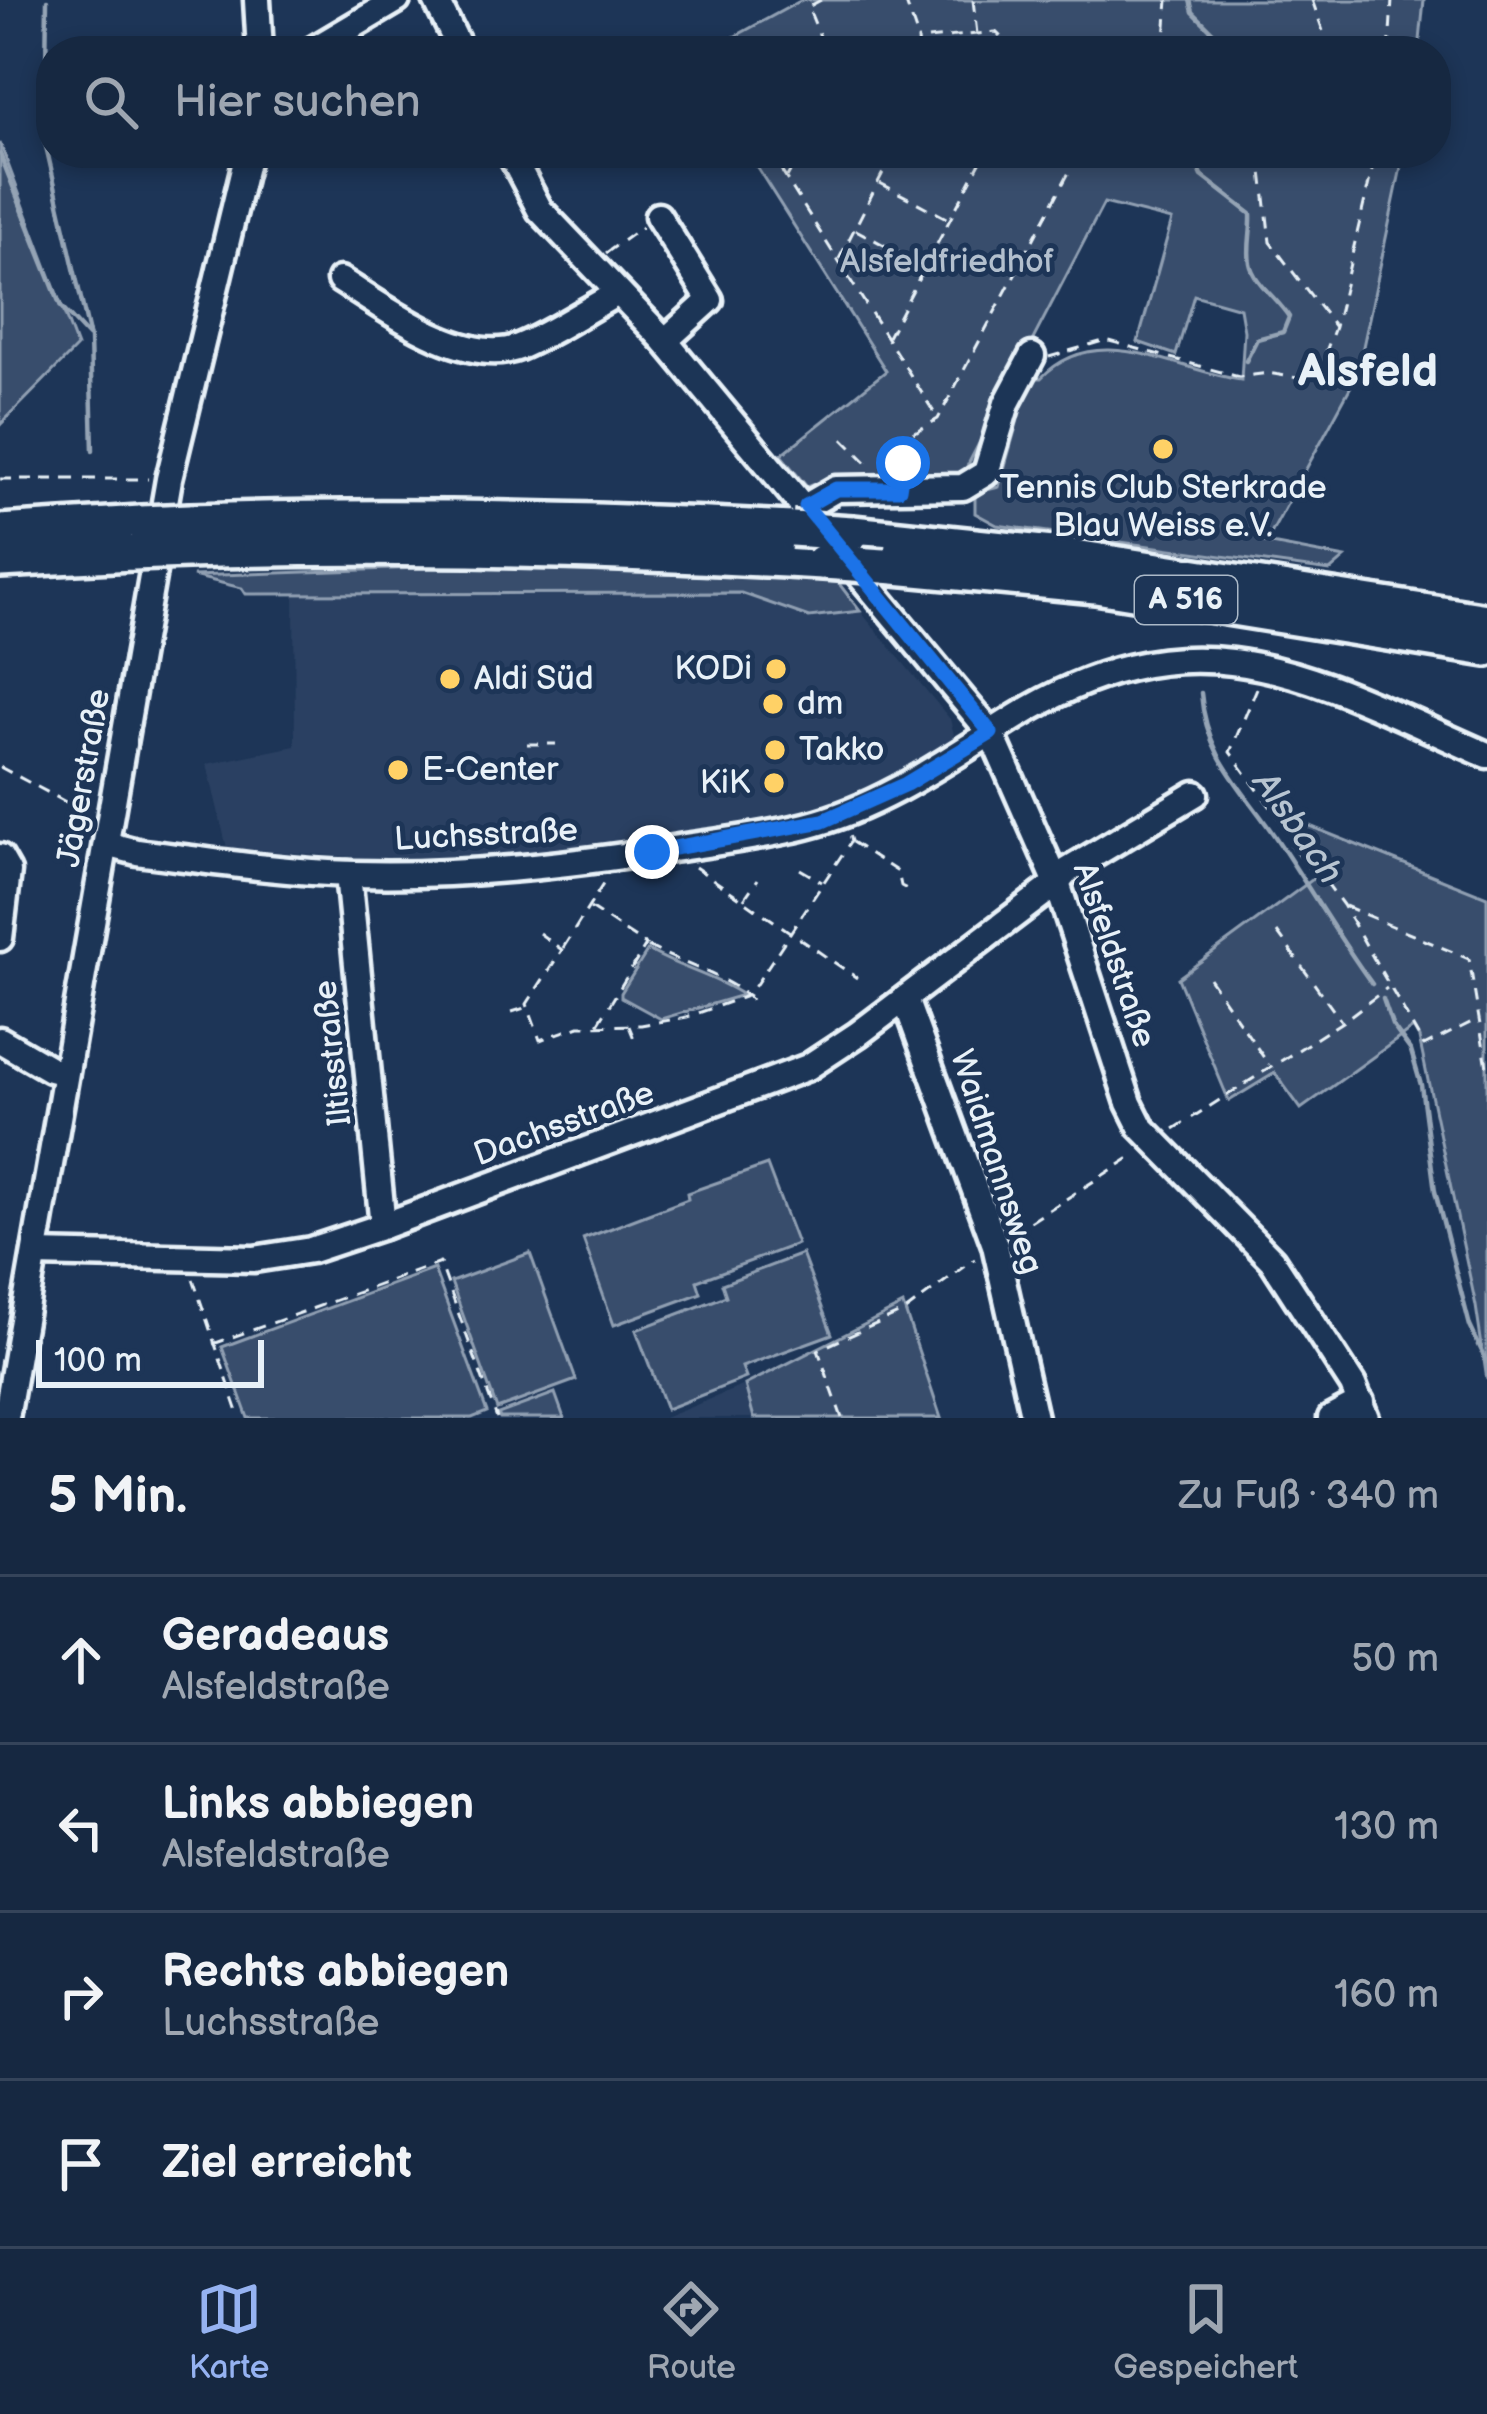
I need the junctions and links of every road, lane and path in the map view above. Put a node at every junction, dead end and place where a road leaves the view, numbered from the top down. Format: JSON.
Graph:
{"nodes":[{"id":1,"x":257,"y":0,"type":"edge"},
{"id":2,"x":398,"y":0,"type":"edge"},
{"id":3,"x":436,"y":0,"type":"edge"},
{"id":4,"x":821,"y":0,"type":"edge"},
{"id":5,"x":905,"y":0,"type":"edge"},
{"id":6,"x":973,"y":0,"type":"edge"},
{"id":7,"x":1168,"y":0,"type":"edge"},
{"id":8,"x":1312,"y":0,"type":"edge"},
{"id":9,"x":1392,"y":0,"type":"edge"},
{"id":10,"x":979,"y":35,"type":"junction"},
{"id":11,"x":259,"y":36,"type":"edge"},
{"id":12,"x":337,"y":36,"type":"edge"},
{"id":13,"x":453,"y":36,"type":"edge"},
{"id":14,"x":820,"y":36,"type":"edge"},
{"id":15,"x":917,"y":36,"type":"edge"},
{"id":16,"x":967,"y":36,"type":"edge"},
{"id":17,"x":1000,"y":36,"type":"edge"},
{"id":18,"x":1165,"y":36,"type":"edge"},
{"id":19,"x":1325,"y":36,"type":"edge"},
{"id":20,"x":1390,"y":36,"type":"edge"},
{"id":21,"x":244,"y":168,"type":"edge"},
{"id":22,"x":518,"y":168,"type":"edge"},
{"id":23,"x":780,"y":168,"type":"edge"},
{"id":24,"x":792,"y":168,"type":"edge"},
{"id":25,"x":886,"y":168,"type":"edge"},
{"id":26,"x":977,"y":168,"type":"edge"},
{"id":27,"x":1071,"y":168,"type":"edge"},
{"id":28,"x":1262,"y":168,"type":"edge"},
{"id":29,"x":1361,"y":168,"type":"edge"},
{"id":30,"x":1371,"y":169,"type":"joint"},
{"id":31,"x":786,"y":178,"type":"junction"},
{"id":32,"x":878,"y":183,"type":"junction"},
{"id":33,"x":658,"y":216,"type":"joint"},
{"id":34,"x":950,"y":220,"type":"junction"},
{"id":35,"x":854,"y":229,"type":"junction"},
{"id":36,"x":838,"y":260,"type":"junction"},
{"id":37,"x":591,"y":263,"type":"junction"},
{"id":38,"x":925,"y":267,"type":"junction"},
{"id":39,"x":340,"y":280,"type":"dead end"},
{"id":40,"x":618,"y":292,"type":"junction"},
{"id":41,"x":1335,"y":327,"type":"junction"},
{"id":42,"x":887,"y":339,"type":"junction"},
{"id":43,"x":665,"y":341,"type":"junction"},
{"id":44,"x":1032,"y":356,"type":"joint"},
{"id":45,"x":938,"y":419,"type":"junction"},
{"id":46,"x":843,"y":439,"type":"dead end"},
{"id":47,"x":0,"y":479,"type":"edge"},
{"id":48,"x":169,"y":479,"type":"junction"},
{"id":49,"x":889,"y":480,"type":"junction"},
{"id":50,"x":799,"y":518,"type":"junction"},
{"id":51,"x":0,"y":532,"type":"edge"},
{"id":52,"x":189,"y":536,"type":"junction"},
{"id":53,"x":136,"y":538,"type":"junction"},
{"id":54,"x":0,"y":560,"type":"edge"},
{"id":55,"x":1487,"y":621,"type":"edge"},
{"id":56,"x":1487,"y":649,"type":"edge"},
{"id":57,"x":1266,"y":666,"type":"junction"},
{"id":58,"x":991,"y":733,"type":"junction"},
{"id":59,"x":556,"y":743,"type":"dead end"},
{"id":60,"x":527,"y":744,"type":"dead end"},
{"id":61,"x":1487,"y":754,"type":"edge"},
{"id":62,"x":0,"y":767,"type":"edge"},
{"id":63,"x":1195,"y":794,"type":"dead end"},
{"id":64,"x":844,"y":813,"type":"junction"},
{"id":65,"x":108,"y":835,"type":"junction"},
{"id":66,"x":851,"y":841,"type":"junction"},
{"id":67,"x":670,"y":849,"type":"junction"},
{"id":68,"x":0,"y":857,"type":"edge"},
{"id":69,"x":603,"y":860,"type":"junction"},
{"id":70,"x":800,"y":868,"type":"dead end"},
{"id":71,"x":348,"y":874,"type":"junction"},
{"id":72,"x":758,"y":879,"type":"dead end"},
{"id":73,"x":824,"y":883,"type":"junction"},
{"id":74,"x":1058,"y":884,"type":"junction"},
{"id":75,"x":913,"y":892,"type":"dead end"},
{"id":76,"x":743,"y":901,"type":"junction"},
{"id":77,"x":1343,"y":905,"type":"junction"},
{"id":78,"x":590,"y":908,"type":"junction"},
{"id":79,"x":1276,"y":932,"type":"dead end"},
{"id":80,"x":539,"y":933,"type":"dead end"},
{"id":81,"x":791,"y":934,"type":"junction"},
{"id":82,"x":0,"y":938,"type":"edge"},
{"id":83,"x":646,"y":945,"type":"junction"},
{"id":84,"x":562,"y":950,"type":"junction"},
{"id":85,"x":857,"y":978,"type":"dead end"},
{"id":86,"x":1209,"y":978,"type":"dead end"},
{"id":87,"x":1388,"y":988,"type":"junction"},
{"id":88,"x":749,"y":995,"type":"junction"},
{"id":89,"x":905,"y":999,"type":"junction"},
{"id":90,"x":755,"y":1005,"type":"dead end"},
{"id":91,"x":528,"y":1007,"type":"junction"},
{"id":92,"x":512,"y":1012,"type":"dead end"},
{"id":93,"x":1478,"y":1019,"type":"junction"},
{"id":94,"x":1342,"y":1022,"type":"junction"},
{"id":95,"x":598,"y":1024,"type":"junction"},
{"id":96,"x":1487,"y":1024,"type":"edge"},
{"id":97,"x":629,"y":1025,"type":"junction"},
{"id":98,"x":1480,"y":1027,"type":"junction"},
{"id":99,"x":0,"y":1040,"type":"edge"},
{"id":100,"x":630,"y":1041,"type":"dead end"},
{"id":101,"x":1270,"y":1066,"type":"junction"},
{"id":102,"x":1487,"y":1066,"type":"edge"},
{"id":103,"x":65,"y":1073,"type":"junction"},
{"id":104,"x":1153,"y":1143,"type":"junction"},
{"id":105,"x":383,"y":1226,"type":"junction"},
{"id":106,"x":995,"y":1245,"type":"junction"},
{"id":107,"x":34,"y":1254,"type":"junction"},
{"id":108,"x":187,"y":1260,"type":"junction"},
{"id":109,"x":213,"y":1344,"type":"junction"},
{"id":110,"x":1364,"y":1410,"type":"edge"},
{"id":111,"x":6,"y":1418,"type":"edge"},
{"id":112,"x":239,"y":1418,"type":"edge"},
{"id":113,"x":497,"y":1418,"type":"edge"},
{"id":114,"x":842,"y":1418,"type":"edge"},
{"id":115,"x":1034,"y":1418,"type":"edge"},
{"id":116,"x":1330,"y":1418,"type":"edge"}],
"edges":[{"from":1,"to":11,"type":"street"},
{"from":2,"to":12,"type":"street"},
{"from":3,"to":13,"type":"street"},
{"from":4,"to":14,"type":"path"},
{"from":5,"to":15,"type":"path"},
{"from":6,"to":10,"type":"path"},
{"from":7,"to":18,"type":"path"},
{"from":8,"to":19,"type":"path"},
{"from":9,"to":20,"type":"path"},
{"from":10,"to":16,"type":"path"},
{"from":10,"to":17,"type":"path"},
{"from":21,"to":48,"type":"street","name":"Jägerstraße"},
{"from":22,"to":37,"type":"street","name":"Alsfeldstraße"},
{"from":23,"to":31,"type":"path"},
{"from":24,"to":31,"type":"path"},
{"from":25,"to":32,"type":"path"},
{"from":26,"to":34,"type":"path"},
{"from":27,"to":45,"type":"path"},
{"from":28,"to":41,"type":"path"},
{"from":29,"to":30,"type":"path"},
{"from":30,"to":41,"type":"path"},
{"from":31,"to":36,"type":"path"},
{"from":32,"to":34,"type":"path"},
{"from":32,"to":35,"type":"path"},
{"from":33,"to":37,"type":"path"},
{"from":33,"to":43,"type":"street"},
{"from":34,"to":38,"type":"path"},
{"from":35,"to":36,"type":"path"},
{"from":35,"to":38,"type":"path"},
{"from":36,"to":42,"type":"path"},
{"from":37,"to":40,"type":"street","name":"Alsfeldstraße"},
{"from":38,"to":42,"type":"path"},
{"from":39,"to":40,"type":"street"},
{"from":40,"to":43,"type":"street","name":"Alsfeldstraße"},
{"from":41,"to":44,"type":"path"},
{"from":42,"to":45,"type":"path"},
{"from":43,"to":50,"type":"street","name":"Alsfeldstraße"},
{"from":44,"to":49,"type":"street"},
{"from":45,"to":49,"type":"path"},
{"from":46,"to":49,"type":"path"},
{"from":47,"to":48,"type":"path"},
{"from":48,"to":65,"type":"street","name":"Jägerstraße"},
{"from":49,"to":50,"type":"street"},
{"from":50,"to":52,"type":"highway","number":"A 516"},
{"from":50,"to":55,"type":"highway","number":"A 516","bridge":true},
{"from":50,"to":58,"type":"street","name":"Alsfeldstraße"},
{"from":51,"to":53,"type":"highway","number":"A 516"},
{"from":52,"to":53,"type":"highway","number":"A 516","bridge":true},
{"from":52,"to":56,"type":"highway","number":"A 516","bridge":true},
{"from":53,"to":54,"type":"highway","number":"A 516"},
{"from":57,"to":58,"type":"street","name":"Luchsstraße"},
{"from":57,"to":61,"type":"street","name":"Luchsstraße"},
{"from":57,"to":77,"type":"path"},
{"from":58,"to":64,"type":"street","name":"Luchsstraße"},
{"from":58,"to":74,"type":"street","name":"Alsfeldstraße"},
{"from":59,"to":60,"type":"path"},
{"from":62,"to":65,"type":"path"},
{"from":63,"to":74,"type":"street","name":"Dachsstraße"},
{"from":64,"to":66,"type":"path"},
{"from":64,"to":67,"type":"street","name":"Luchsstraße"},
{"from":65,"to":71,"type":"street","name":"Luchsstraße"},
{"from":65,"to":103,"type":"street","name":"Jägerstraße"},
{"from":66,"to":73,"type":"path"},
{"from":66,"to":75,"type":"path"},
{"from":67,"to":69,"type":"street","name":"Luchsstraße"},
{"from":67,"to":76,"type":"path"},
{"from":68,"to":82,"type":"street"},
{"from":69,"to":71,"type":"street","name":"Luchsstraße"},
{"from":69,"to":78,"type":"path"},
{"from":70,"to":73,"type":"path"},
{"from":71,"to":105,"type":"street","name":"Iltisstraße"},
{"from":72,"to":76,"type":"path"},
{"from":73,"to":81,"type":"path"},
{"from":74,"to":89,"type":"street","name":"Dachsstraße"},
{"from":74,"to":104,"type":"street","name":"Alsfeldstraße"},
{"from":76,"to":81,"type":"path"},
{"from":77,"to":87,"type":"path"},
{"from":77,"to":93,"type":"path"},
{"from":78,"to":83,"type":"path"},
{"from":78,"to":84,"type":"path"},
{"from":79,"to":94,"type":"path"},
{"from":80,"to":84,"type":"path"},
{"from":81,"to":85,"type":"path"},
{"from":81,"to":88,"type":"path"},
{"from":83,"to":88,"type":"path"},
{"from":83,"to":95,"type":"path"},
{"from":84,"to":91,"type":"path"},
{"from":86,"to":101,"type":"path"},
{"from":87,"to":93,"type":"path"},
{"from":87,"to":94,"type":"path"},
{"from":88,"to":90,"type":"path"},
{"from":88,"to":97,"type":"path"},
{"from":89,"to":105,"type":"street","name":"Dachsstraße"},
{"from":89,"to":106,"type":"street","name":"Waidmannsweg"},
{"from":91,"to":92,"type":"path"},
{"from":91,"to":95,"type":"path"},
{"from":93,"to":98,"type":"path"},
{"from":94,"to":101,"type":"path"},
{"from":95,"to":97,"type":"path"},
{"from":96,"to":98,"type":"path"},
{"from":97,"to":100,"type":"path"},
{"from":98,"to":102,"type":"path"},
{"from":99,"to":103,"type":"street"},
{"from":101,"to":104,"type":"path"},
{"from":103,"to":107,"type":"street","name":"Jägerstraße"},
{"from":104,"to":106,"type":"path"},
{"from":104,"to":110,"type":"street","name":"Alsfeldstraße"},
{"from":105,"to":108,"type":"street","name":"Dachsstraße"},
{"from":106,"to":114,"type":"path"},
{"from":106,"to":115,"type":"street","name":"Waidmannsweg"},
{"from":107,"to":108,"type":"street","name":"Dachsstraße"},
{"from":107,"to":111,"type":"street","name":"Jägerstraße"},
{"from":108,"to":109,"type":"path"},
{"from":109,"to":112,"type":"path"},
{"from":109,"to":113,"type":"path"},
{"from":110,"to":116,"type":"street"}]}
